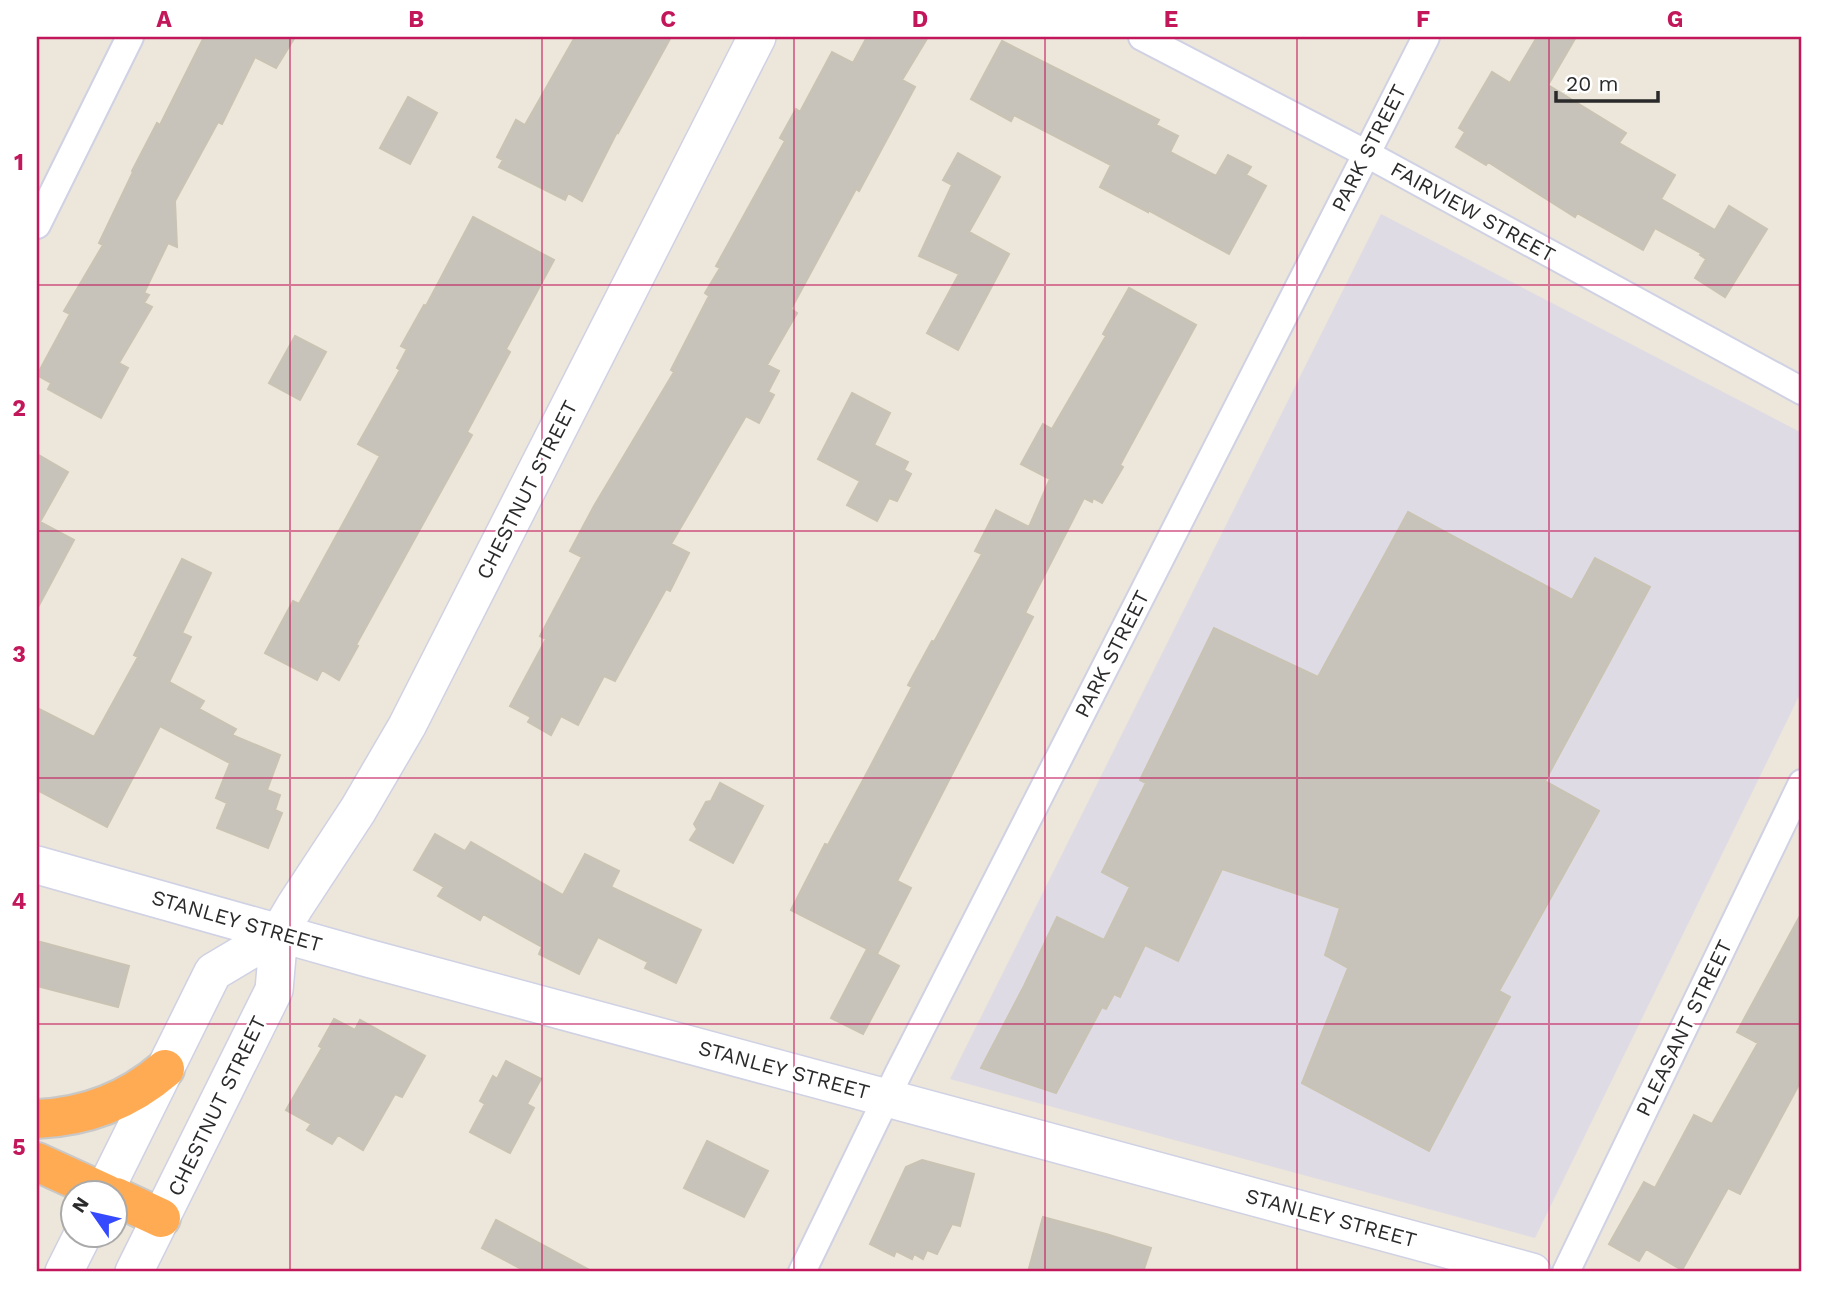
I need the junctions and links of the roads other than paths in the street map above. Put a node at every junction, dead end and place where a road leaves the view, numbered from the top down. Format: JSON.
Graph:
{"nodes":[{"id":1,"x":130,"y":37,"type":"edge"},
{"id":2,"x":757,"y":37,"type":"edge"},
{"id":3,"x":1142,"y":37,"type":"edge"},
{"id":4,"x":1426,"y":37,"type":"edge"},
{"id":5,"x":1367,"y":155,"type":"junction"},
{"id":6,"x":37,"y":225,"type":"edge"},
{"id":7,"x":1802,"y":391,"type":"edge"},
{"id":8,"x":1802,"y":783,"type":"edge"},
{"id":9,"x":37,"y":865,"type":"edge"},
{"id":10,"x":279,"y":933,"type":"junction"},
{"id":11,"x":165,"y":1069,"type":"junction"},
{"id":12,"x":886,"y":1098,"type":"junction"},
{"id":13,"x":37,"y":1119,"type":"edge"},
{"id":14,"x":37,"y":1162,"type":"edge"},
{"id":15,"x":76,"y":1180,"type":"edge"},
{"id":16,"x":113,"y":1180,"type":"edge"},
{"id":17,"x":130,"y":1204,"type":"edge"},
{"id":18,"x":161,"y":1218,"type":"junction"},
{"id":19,"x":75,"y":1250,"type":"edge"},
{"id":20,"x":64,"y":1272,"type":"edge"},
{"id":21,"x":134,"y":1272,"type":"edge"},
{"id":22,"x":802,"y":1272,"type":"edge"},
{"id":23,"x":1532,"y":1272,"type":"edge"},
{"id":24,"x":1566,"y":1272,"type":"edge"}],
"edges":[{"from":1,"to":6,"type":"street"},
{"from":2,"to":10,"type":"street","name":"CHESTNUT STREET"},
{"from":3,"to":5,"type":"street","name":"FAIRVIEW STREET"},
{"from":4,"to":5,"type":"street","name":"PARK STREET"},
{"from":5,"to":7,"type":"street","name":"FAIRVIEW STREET"},
{"from":5,"to":12,"type":"street","name":"PARK STREET"},
{"from":8,"to":24,"type":"street","name":"PLEASANT STREET"},
{"from":9,"to":10,"type":"street","name":"STANLEY STREET"},
{"from":10,"to":11,"type":"street","name":"CHESTNUT STREET"},
{"from":10,"to":12,"type":"street","name":"STANLEY STREET"},
{"from":10,"to":18,"type":"street","name":"CHESTNUT STREET"},
{"from":11,"to":13,"type":"highway"},
{"from":11,"to":16,"type":"street","name":"CHESTNUT STREET"},
{"from":12,"to":22,"type":"street","name":"PARK STREET"},
{"from":12,"to":23,"type":"street","name":"STANLEY STREET"},
{"from":14,"to":15,"type":"highway"},
{"from":17,"to":18,"type":"highway"},
{"from":18,"to":21,"type":"street","name":"CHESTNUT STREET"},
{"from":19,"to":20,"type":"street"}]}
